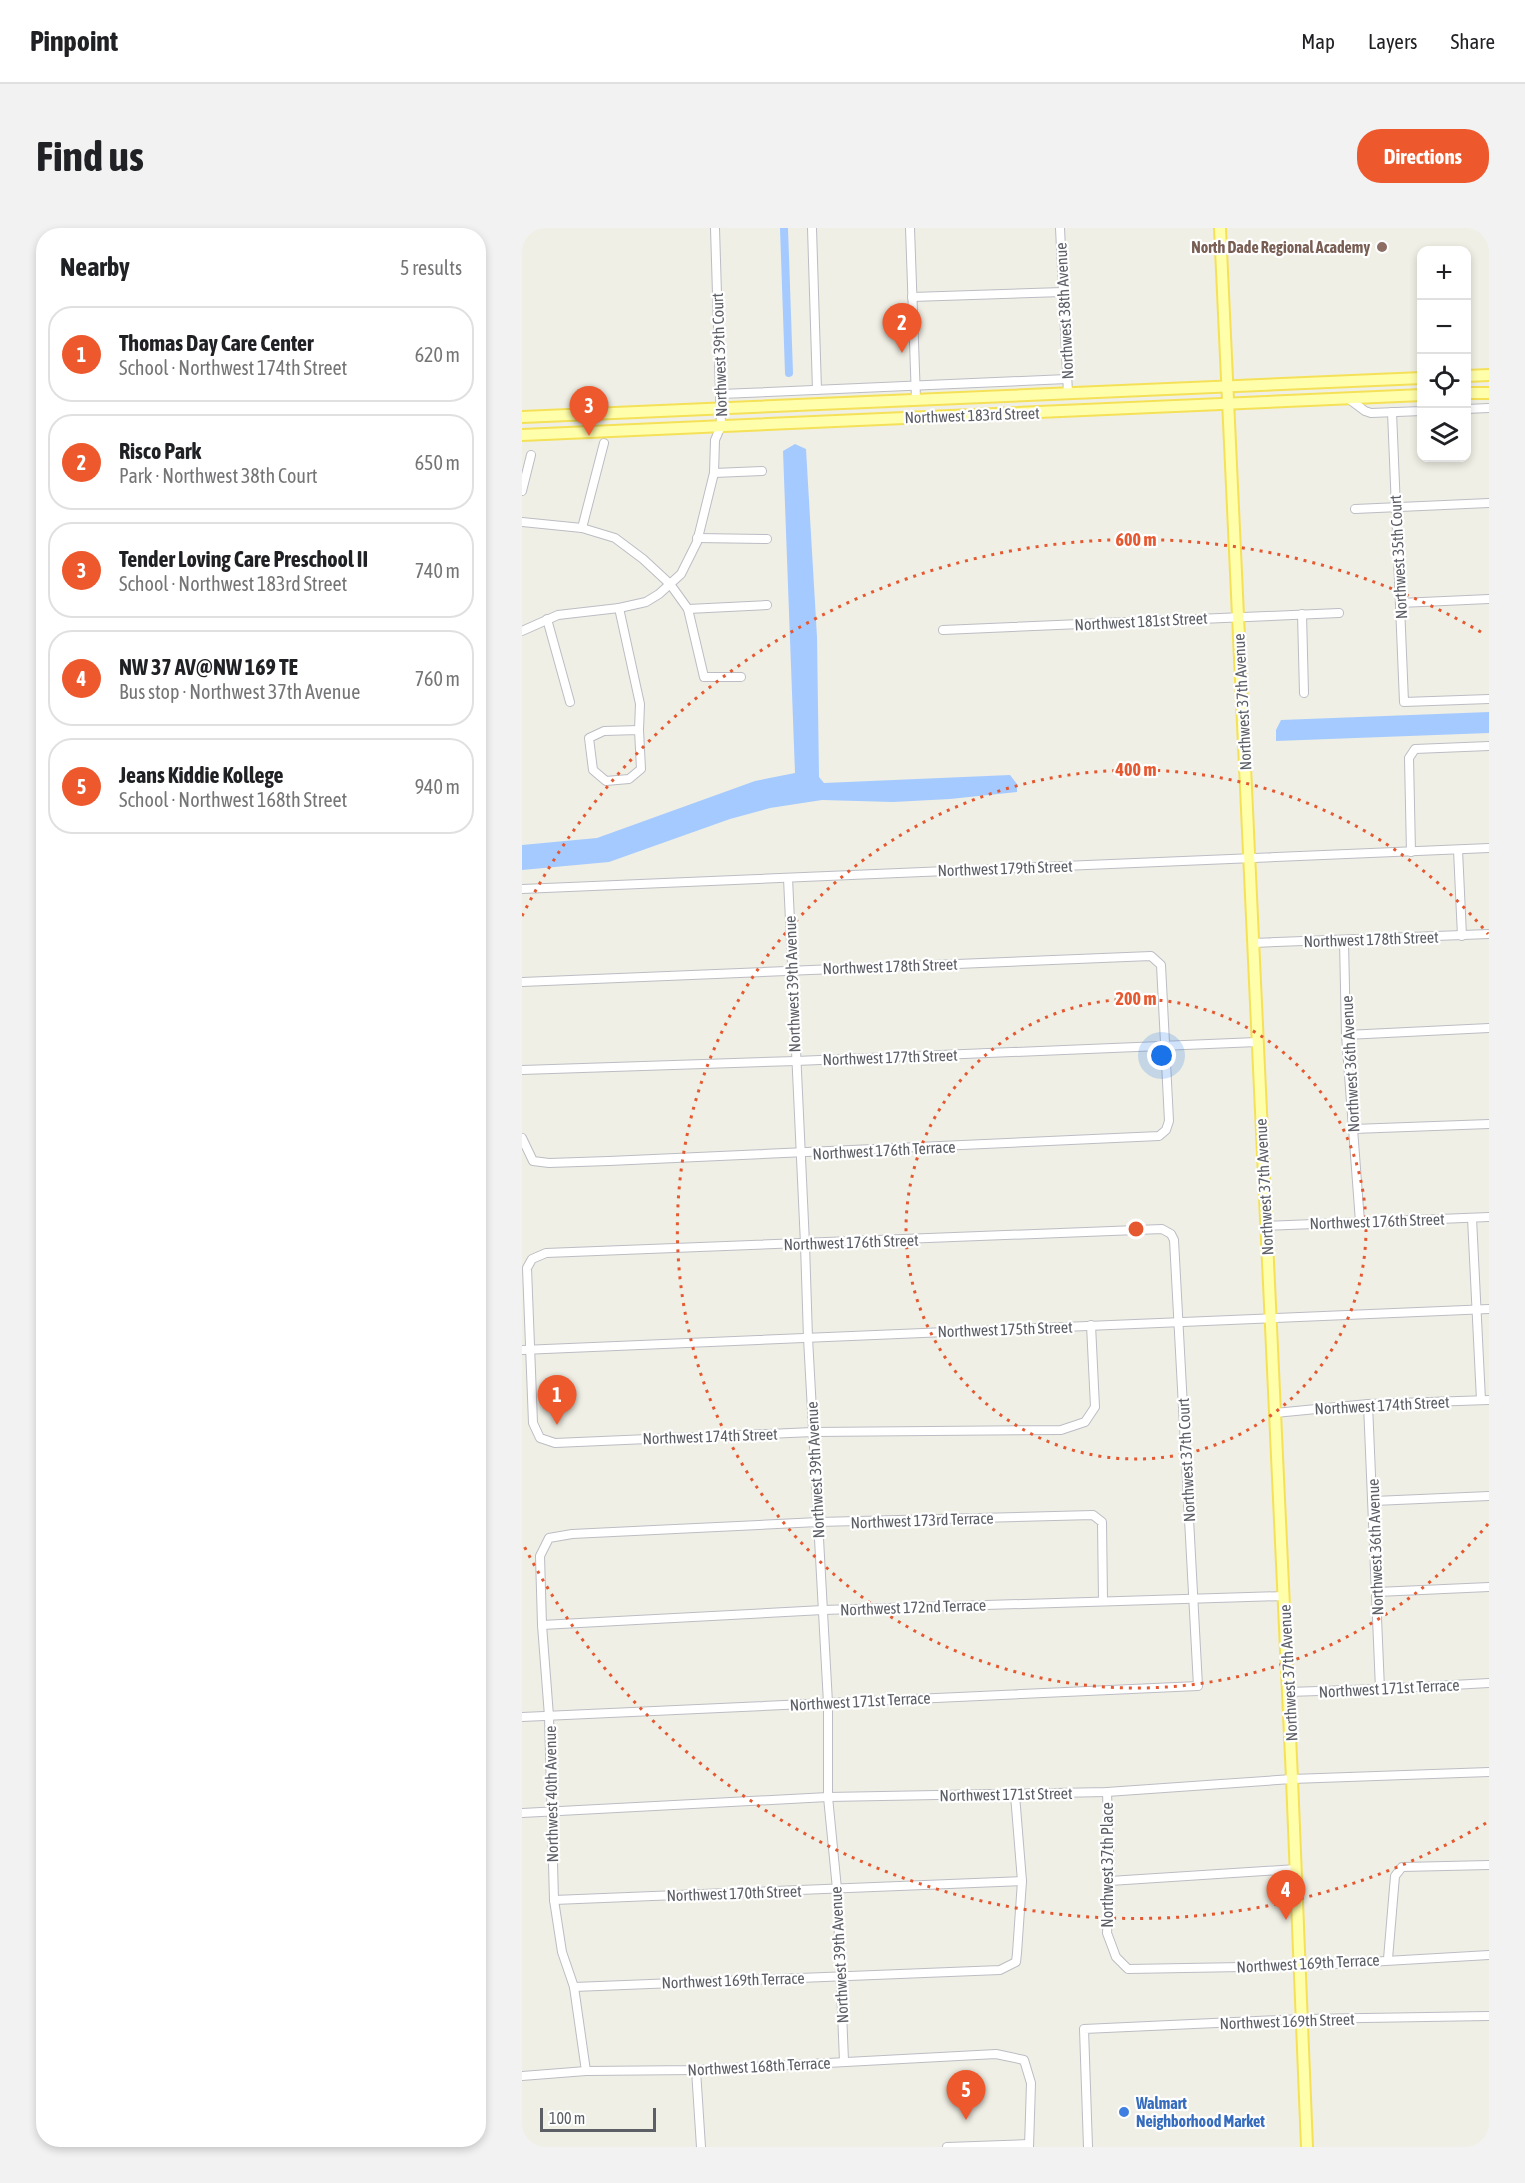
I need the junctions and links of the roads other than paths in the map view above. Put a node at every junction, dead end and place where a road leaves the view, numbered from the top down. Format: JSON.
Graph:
{"nodes":[{"id":1,"x":715,"y":228,"type":"edge"},
{"id":2,"x":812,"y":228,"type":"edge"},
{"id":3,"x":910,"y":228,"type":"edge"},
{"id":4,"x":1060,"y":228,"type":"edge"},
{"id":5,"x":1220,"y":228,"type":"edge"},
{"id":6,"x":1063,"y":292,"type":"junction"},
{"id":7,"x":912,"y":297,"type":"junction"},
{"id":8,"x":1489,"y":375,"type":"edge"},
{"id":9,"x":1471,"y":376,"type":"edge"},
{"id":10,"x":1417,"y":378,"type":"edge"},
{"id":11,"x":1067,"y":379,"type":"junction"},
{"id":12,"x":916,"y":386,"type":"junction"},
{"id":13,"x":1227,"y":386,"type":"junction"},
{"id":14,"x":818,"y":390,"type":"junction"},
{"id":15,"x":1068,"y":393,"type":"junction"},
{"id":16,"x":1471,"y":393,"type":"edge"},
{"id":17,"x":1489,"y":393,"type":"edge"},
{"id":18,"x":721,"y":394,"type":"junction"},
{"id":19,"x":1417,"y":395,"type":"edge"},
{"id":20,"x":916,"y":399,"type":"junction"},
{"id":21,"x":1349,"y":399,"type":"junction"},
{"id":22,"x":1228,"y":404,"type":"junction"},
{"id":23,"x":721,"y":408,"type":"junction"},
{"id":24,"x":1489,"y":408,"type":"edge"},
{"id":25,"x":1471,"y":409,"type":"edge"},
{"id":26,"x":1417,"y":411,"type":"edge"},
{"id":27,"x":1392,"y":412,"type":"junction"},
{"id":28,"x":522,"y":417,"type":"edge"},
{"id":29,"x":888,"y":418,"type":"junction"},
{"id":30,"x":721,"y":426,"type":"junction"},
{"id":31,"x":522,"y":435,"type":"edge"},
{"id":32,"x":604,"y":443,"type":"dead end"},
{"id":33,"x":531,"y":455,"type":"dead end"},
{"id":34,"x":762,"y":471,"type":"dead end"},
{"id":35,"x":714,"y":472,"type":"junction"},
{"id":36,"x":522,"y":491,"type":"edge"},
{"id":37,"x":1489,"y":504,"type":"edge"},
{"id":38,"x":1395,"y":507,"type":"junction"},
{"id":39,"x":1355,"y":509,"type":"dead end"},
{"id":40,"x":522,"y":522,"type":"edge"},
{"id":41,"x":582,"y":528,"type":"junction"},
{"id":42,"x":697,"y":538,"type":"junction"},
{"id":43,"x":767,"y":539,"type":"dead end"},
{"id":44,"x":670,"y":584,"type":"junction"},
{"id":45,"x":1489,"y":599,"type":"edge"},
{"id":46,"x":1400,"y":603,"type":"junction"},
{"id":47,"x":767,"y":605,"type":"dead end"},
{"id":48,"x":619,"y":608,"type":"junction"},
{"id":49,"x":688,"y":609,"type":"junction"},
{"id":50,"x":1339,"y":613,"type":"dead end"},
{"id":51,"x":1302,"y":614,"type":"junction"},
{"id":52,"x":1238,"y":616,"type":"junction"},
{"id":53,"x":547,"y":619,"type":"junction"},
{"id":54,"x":943,"y":630,"type":"dead end"},
{"id":55,"x":522,"y":631,"type":"edge"},
{"id":56,"x":741,"y":676,"type":"dead end"},
{"id":57,"x":1304,"y":693,"type":"dead end"},
{"id":58,"x":1489,"y":699,"type":"edge"},
{"id":59,"x":570,"y":702,"type":"dead end"},
{"id":60,"x":639,"y":730,"type":"junction"},
{"id":61,"x":1489,"y":746,"type":"edge"},
{"id":62,"x":1489,"y":848,"type":"edge"},
{"id":63,"x":1458,"y":850,"type":"junction"},
{"id":64,"x":1411,"y":852,"type":"junction"},
{"id":65,"x":1249,"y":858,"type":"junction"},
{"id":66,"x":788,"y":878,"type":"junction"},
{"id":67,"x":522,"y":889,"type":"edge"},
{"id":68,"x":1489,"y":934,"type":"edge"},
{"id":69,"x":1462,"y":936,"type":"junction"},
{"id":70,"x":1344,"y":941,"type":"junction"},
{"id":71,"x":1253,"y":943,"type":"junction"},
{"id":72,"x":792,"y":970,"type":"junction"},
{"id":73,"x":522,"y":982,"type":"edge"},
{"id":74,"x":1489,"y":1029,"type":"edge"},
{"id":75,"x":1346,"y":1035,"type":"junction"},
{"id":76,"x":1257,"y":1042,"type":"junction"},
{"id":77,"x":1165,"y":1046,"type":"junction"},
{"id":78,"x":796,"y":1062,"type":"junction"},
{"id":79,"x":522,"y":1070,"type":"edge"},
{"id":80,"x":1489,"y":1124,"type":"edge"},
{"id":81,"x":1353,"y":1128,"type":"junction"},
{"id":82,"x":522,"y":1138,"type":"edge"},
{"id":83,"x":801,"y":1154,"type":"junction"},
{"id":84,"x":1489,"y":1217,"type":"edge"},
{"id":85,"x":1472,"y":1218,"type":"junction"},
{"id":86,"x":1360,"y":1222,"type":"junction"},
{"id":87,"x":1266,"y":1226,"type":"junction"},
{"id":88,"x":1171,"y":1234,"type":"joint"},
{"id":89,"x":805,"y":1244,"type":"junction"},
{"id":90,"x":1476,"y":1309,"type":"junction"},
{"id":91,"x":1489,"y":1309,"type":"edge"},
{"id":92,"x":1270,"y":1318,"type":"junction"},
{"id":93,"x":1179,"y":1322,"type":"junction"},
{"id":94,"x":1091,"y":1325,"type":"junction"},
{"id":95,"x":808,"y":1338,"type":"junction"},
{"id":96,"x":526,"y":1349,"type":"edge"},
{"id":97,"x":1485,"y":1400,"type":"edge"},
{"id":98,"x":1368,"y":1404,"type":"junction"},
{"id":99,"x":1275,"y":1413,"type":"junction"},
{"id":100,"x":813,"y":1432,"type":"junction"},
{"id":101,"x":1489,"y":1496,"type":"edge"},
{"id":102,"x":1374,"y":1501,"type":"junction"},
{"id":103,"x":818,"y":1522,"type":"junction"},
{"id":104,"x":572,"y":1534,"type":"joint"},
{"id":105,"x":1489,"y":1587,"type":"edge"},
{"id":106,"x":1377,"y":1592,"type":"junction"},
{"id":107,"x":1284,"y":1596,"type":"junction"},
{"id":108,"x":1193,"y":1598,"type":"junction"},
{"id":109,"x":1104,"y":1600,"type":"junction"},
{"id":110,"x":823,"y":1610,"type":"junction"},
{"id":111,"x":542,"y":1625,"type":"junction"},
{"id":112,"x":1489,"y":1683,"type":"edge"},
{"id":113,"x":1198,"y":1686,"type":"joint"},
{"id":114,"x":1380,"y":1689,"type":"junction"},
{"id":115,"x":1288,"y":1692,"type":"junction"},
{"id":116,"x":828,"y":1703,"type":"junction"},
{"id":117,"x":549,"y":1716,"type":"junction"},
{"id":118,"x":522,"y":1717,"type":"edge"},
{"id":119,"x":1489,"y":1772,"type":"edge"},
{"id":120,"x":1292,"y":1779,"type":"junction"},
{"id":121,"x":1107,"y":1792,"type":"junction"},
{"id":122,"x":1015,"y":1795,"type":"junction"},
{"id":123,"x":828,"y":1797,"type":"junction"},
{"id":124,"x":551,"y":1812,"type":"junction"},
{"id":125,"x":522,"y":1813,"type":"edge"},
{"id":126,"x":1489,"y":1865,"type":"edge"},
{"id":127,"x":1296,"y":1869,"type":"junction"},
{"id":128,"x":1022,"y":1881,"type":"junction"},
{"id":129,"x":1110,"y":1881,"type":"junction"},
{"id":130,"x":837,"y":1888,"type":"junction"},
{"id":131,"x":554,"y":1900,"type":"junction"},
{"id":132,"x":1489,"y":1955,"type":"edge"},
{"id":133,"x":1388,"y":1959,"type":"junction"},
{"id":134,"x":1300,"y":1966,"type":"junction"},
{"id":135,"x":1128,"y":1969,"type":"joint"},
{"id":136,"x":840,"y":1976,"type":"junction"},
{"id":137,"x":574,"y":1987,"type":"junction"},
{"id":138,"x":1489,"y":2016,"type":"edge"},
{"id":139,"x":1302,"y":2019,"type":"junction"},
{"id":140,"x":844,"y":2061,"type":"junction"},
{"id":141,"x":696,"y":2070,"type":"junction"},
{"id":142,"x":586,"y":2072,"type":"junction"},
{"id":143,"x":522,"y":2076,"type":"edge"},
{"id":144,"x":1029,"y":2146,"type":"edge"},
{"id":145,"x":701,"y":2147,"type":"edge"},
{"id":146,"x":947,"y":2147,"type":"edge"},
{"id":147,"x":1089,"y":2147,"type":"edge"},
{"id":148,"x":1307,"y":2147,"type":"edge"}],
"edges":[{"from":1,"to":18,"type":"street","name":"Northwest 39th Court"},
{"from":2,"to":14,"type":"street"},
{"from":3,"to":7,"type":"street"},
{"from":4,"to":6,"type":"street","name":"Northwest 38th Avenue"},
{"from":5,"to":13,"type":"main road","name":"Northwest 37th Avenue"},
{"from":6,"to":7,"type":"street"},
{"from":6,"to":11,"type":"street","name":"Northwest 38th Avenue"},
{"from":7,"to":12,"type":"street"},
{"from":8,"to":9,"type":"main road"},
{"from":10,"to":13,"type":"main road","name":"Northwest 183rd Street"},
{"from":11,"to":12,"type":"street"},
{"from":11,"to":15,"type":"street","name":"Northwest 38th Avenue"},
{"from":12,"to":14,"type":"street"},
{"from":12,"to":20,"type":"street"},
{"from":13,"to":15,"type":"main road","name":"Northwest 183rd Street"},
{"from":13,"to":22,"type":"main road","name":"Northwest 37th Avenue"},
{"from":14,"to":18,"type":"street"},
{"from":15,"to":20,"type":"main road","name":"Northwest 183rd Street"},
{"from":16,"to":17,"type":"main road"},
{"from":18,"to":23,"type":"street","name":"Northwest 39th Court"},
{"from":19,"to":21,"type":"main road","name":"Northwest 183rd Street"},
{"from":20,"to":23,"type":"main road","name":"Northwest 183rd Street"},
{"from":20,"to":29,"type":"main road"},
{"from":21,"to":22,"type":"main road","name":"Northwest 183rd Street"},
{"from":21,"to":27,"type":"street"},
{"from":22,"to":29,"type":"main road","name":"Northwest 183rd Street"},
{"from":22,"to":52,"type":"main road","name":"Northwest 37th Avenue"},
{"from":23,"to":28,"type":"main road","name":"Northwest 183rd Street"},
{"from":23,"to":30,"type":"street","name":"Northwest 39th Court"},
{"from":24,"to":25,"type":"street"},
{"from":26,"to":27,"type":"street"},
{"from":27,"to":38,"type":"street","name":"Northwest 35th Court"},
{"from":29,"to":30,"type":"main road","name":"Northwest 183rd Street"},
{"from":30,"to":31,"type":"main road","name":"Northwest 183rd Street"},
{"from":30,"to":35,"type":"street","name":"Northwest 39th Court"},
{"from":32,"to":41,"type":"street"},
{"from":33,"to":36,"type":"street"},
{"from":34,"to":35,"type":"street"},
{"from":35,"to":42,"type":"street","name":"Northwest 39th Court"},
{"from":37,"to":38,"type":"street"},
{"from":38,"to":39,"type":"street"},
{"from":38,"to":46,"type":"street","name":"Northwest 35th Court"},
{"from":40,"to":41,"type":"street"},
{"from":41,"to":44,"type":"street"},
{"from":42,"to":43,"type":"street"},
{"from":42,"to":44,"type":"street","name":"Northwest 39th Court"},
{"from":44,"to":48,"type":"street","name":"Northwest 39th Court"},
{"from":44,"to":49,"type":"street"},
{"from":45,"to":46,"type":"street"},
{"from":46,"to":58,"type":"street","name":"Northwest 35th Court"},
{"from":47,"to":49,"type":"street"},
{"from":48,"to":53,"type":"street","name":"Northwest 39th Court"},
{"from":48,"to":60,"type":"street"},
{"from":49,"to":56,"type":"street"},
{"from":50,"to":51,"type":"street","name":"Northwest 181st Street"},
{"from":51,"to":52,"type":"street","name":"Northwest 181st Street"},
{"from":51,"to":57,"type":"street"},
{"from":52,"to":54,"type":"street","name":"Northwest 181st Street"},
{"from":52,"to":65,"type":"main road","name":"Northwest 37th Avenue"},
{"from":53,"to":55,"type":"street","name":"Northwest 39th Court"},
{"from":53,"to":59,"type":"street"},
{"from":60,"to":60,"type":"street"},
{"from":61,"to":64,"type":"street"},
{"from":62,"to":63,"type":"street","name":"Northwest 179th Street"},
{"from":63,"to":64,"type":"street","name":"Northwest 179th Street"},
{"from":63,"to":69,"type":"street"},
{"from":64,"to":65,"type":"street","name":"Northwest 179th Street"},
{"from":65,"to":66,"type":"street","name":"Northwest 179th Street"},
{"from":65,"to":71,"type":"main road","name":"Northwest 37th Avenue"},
{"from":66,"to":67,"type":"street","name":"Northwest 179th Street"},
{"from":66,"to":72,"type":"street","name":"Northwest 39th Avenue"},
{"from":68,"to":69,"type":"street","name":"Northwest 178th Street"},
{"from":69,"to":70,"type":"street","name":"Northwest 178th Street"},
{"from":70,"to":71,"type":"street","name":"Northwest 178th Street"},
{"from":70,"to":75,"type":"street","name":"Northwest 36th Avenue"},
{"from":71,"to":76,"type":"main road","name":"Northwest 37th Avenue"},
{"from":72,"to":73,"type":"street","name":"Northwest 178th Street"},
{"from":72,"to":77,"type":"street","name":"Northwest 178th Street"},
{"from":72,"to":78,"type":"street","name":"Northwest 39th Avenue"},
{"from":74,"to":75,"type":"street"},
{"from":75,"to":81,"type":"street","name":"Northwest 36th Avenue"},
{"from":76,"to":77,"type":"street","name":"Northwest 177th Street"},
{"from":76,"to":87,"type":"main road","name":"Northwest 37th Avenue"},
{"from":77,"to":78,"type":"street","name":"Northwest 177th Street"},
{"from":77,"to":83,"type":"street","name":"Northwest 176th Terrace"},
{"from":78,"to":79,"type":"street","name":"Northwest 177th Street"},
{"from":78,"to":83,"type":"street","name":"Northwest 39th Avenue"},
{"from":80,"to":81,"type":"street"},
{"from":81,"to":86,"type":"street","name":"Northwest 36th Avenue"},
{"from":82,"to":83,"type":"street","name":"Northwest 176th Terrace"},
{"from":83,"to":89,"type":"street","name":"Northwest 39th Avenue"},
{"from":84,"to":85,"type":"street","name":"Northwest 176th Street"},
{"from":85,"to":86,"type":"street","name":"Northwest 176th Street"},
{"from":85,"to":90,"type":"street"},
{"from":86,"to":87,"type":"street","name":"Northwest 176th Street"},
{"from":87,"to":92,"type":"main road","name":"Northwest 37th Avenue"},
{"from":88,"to":89,"type":"street","name":"Northwest 176th Street"},
{"from":88,"to":93,"type":"street","name":"Northwest 37th Court"},
{"from":89,"to":95,"type":"street","name":"Northwest 39th Avenue"},
{"from":89,"to":96,"type":"street","name":"Northwest 176th Street"},
{"from":90,"to":91,"type":"street","name":"Northwest 175th Street"},
{"from":90,"to":92,"type":"street","name":"Northwest 175th Street"},
{"from":90,"to":97,"type":"street"},
{"from":92,"to":93,"type":"street","name":"Northwest 175th Street"},
{"from":92,"to":99,"type":"main road","name":"Northwest 37th Avenue"},
{"from":93,"to":94,"type":"street","name":"Northwest 175th Street"},
{"from":93,"to":108,"type":"street","name":"Northwest 37th Court"},
{"from":94,"to":95,"type":"street","name":"Northwest 175th Street"},
{"from":94,"to":100,"type":"street","name":"Northwest 174th Street"},
{"from":95,"to":96,"type":"street","name":"Northwest 175th Street"},
{"from":95,"to":100,"type":"street","name":"Northwest 39th Avenue"},
{"from":96,"to":100,"type":"street","name":"Northwest 174th Street"},
{"from":97,"to":98,"type":"street","name":"Northwest 174th Street"},
{"from":98,"to":99,"type":"street","name":"Northwest 174th Street"},
{"from":98,"to":102,"type":"street","name":"Northwest 36th Avenue"},
{"from":99,"to":107,"type":"main road","name":"Northwest 37th Avenue"},
{"from":100,"to":103,"type":"street","name":"Northwest 39th Avenue"},
{"from":101,"to":102,"type":"street"},
{"from":102,"to":106,"type":"street","name":"Northwest 36th Avenue"},
{"from":103,"to":104,"type":"street","name":"Northwest 173rd Terrace"},
{"from":103,"to":109,"type":"street","name":"Northwest 173rd Terrace"},
{"from":103,"to":110,"type":"street","name":"Northwest 39th Avenue"},
{"from":104,"to":111,"type":"street","name":"Northwest 40th Avenue"},
{"from":105,"to":106,"type":"street"},
{"from":106,"to":114,"type":"street","name":"Northwest 36th Avenue"},
{"from":107,"to":108,"type":"street","name":"Northwest 172nd Terrace"},
{"from":107,"to":115,"type":"main road","name":"Northwest 37th Avenue"},
{"from":108,"to":109,"type":"street","name":"Northwest 172nd Terrace"},
{"from":108,"to":113,"type":"street","name":"Northwest 37th Court"},
{"from":109,"to":110,"type":"street","name":"Northwest 172nd Terrace"},
{"from":110,"to":111,"type":"street","name":"Northwest 172nd Terrace"},
{"from":110,"to":116,"type":"street","name":"Northwest 39th Avenue"},
{"from":111,"to":117,"type":"street","name":"Northwest 40th Avenue"},
{"from":112,"to":114,"type":"street","name":"Northwest 171st Terrace"},
{"from":113,"to":116,"type":"street","name":"Northwest 171st Terrace"},
{"from":114,"to":115,"type":"street","name":"Northwest 171st Terrace"},
{"from":115,"to":120,"type":"main road","name":"Northwest 37th Avenue"},
{"from":116,"to":117,"type":"street","name":"Northwest 171st Terrace"},
{"from":116,"to":123,"type":"street","name":"Northwest 39th Avenue"},
{"from":117,"to":118,"type":"street","name":"Northwest 171st Terrace"},
{"from":117,"to":124,"type":"street","name":"Northwest 40th Avenue"},
{"from":119,"to":120,"type":"street","name":"Northwest 171st Street"},
{"from":120,"to":121,"type":"street","name":"Northwest 171st Street"},
{"from":120,"to":127,"type":"main road","name":"Northwest 37th Avenue"},
{"from":121,"to":122,"type":"street","name":"Northwest 171st Street"},
{"from":121,"to":129,"type":"street","name":"Northwest 37th Place"},
{"from":122,"to":123,"type":"street","name":"Northwest 171st Street"},
{"from":122,"to":128,"type":"street"},
{"from":123,"to":124,"type":"street","name":"Northwest 171st Street"},
{"from":123,"to":130,"type":"street","name":"Northwest 39th Avenue"},
{"from":124,"to":125,"type":"street","name":"Northwest 171st Street"},
{"from":124,"to":131,"type":"street","name":"Northwest 40th Avenue"},
{"from":126,"to":133,"type":"street"},
{"from":127,"to":129,"type":"street"},
{"from":127,"to":134,"type":"main road","name":"Northwest 37th Avenue"},
{"from":128,"to":130,"type":"street","name":"Northwest 170th Street"},
{"from":128,"to":136,"type":"street","name":"Northwest 169th Terrace"},
{"from":129,"to":135,"type":"street","name":"Northwest 37th Place"},
{"from":130,"to":131,"type":"street","name":"Northwest 170th Street"},
{"from":130,"to":136,"type":"street","name":"Northwest 39th Avenue"},
{"from":131,"to":137,"type":"street","name":"Northwest 40th Avenue"},
{"from":132,"to":133,"type":"street","name":"Northwest 169th Terrace"},
{"from":133,"to":134,"type":"street","name":"Northwest 169th Terrace"},
{"from":134,"to":135,"type":"street","name":"Northwest 169th Terrace"},
{"from":134,"to":139,"type":"main road","name":"Northwest 37th Avenue"},
{"from":136,"to":137,"type":"street","name":"Northwest 169th Terrace"},
{"from":136,"to":140,"type":"street","name":"Northwest 39th Avenue"},
{"from":137,"to":142,"type":"street","name":"Northwest 40th Avenue"},
{"from":138,"to":139,"type":"street","name":"Northwest 169th Street"},
{"from":139,"to":147,"type":"street","name":"Northwest 169th Street"},
{"from":139,"to":148,"type":"main road","name":"Northwest 37th Avenue"},
{"from":140,"to":141,"type":"street","name":"Northwest 168th Terrace"},
{"from":140,"to":144,"type":"street","name":"Northwest 168th Terrace"},
{"from":141,"to":142,"type":"street","name":"Northwest 168th Terrace"},
{"from":141,"to":145,"type":"street"},
{"from":142,"to":143,"type":"street","name":"Northwest 168th Terrace"},
{"from":144,"to":146,"type":"street"}]}
